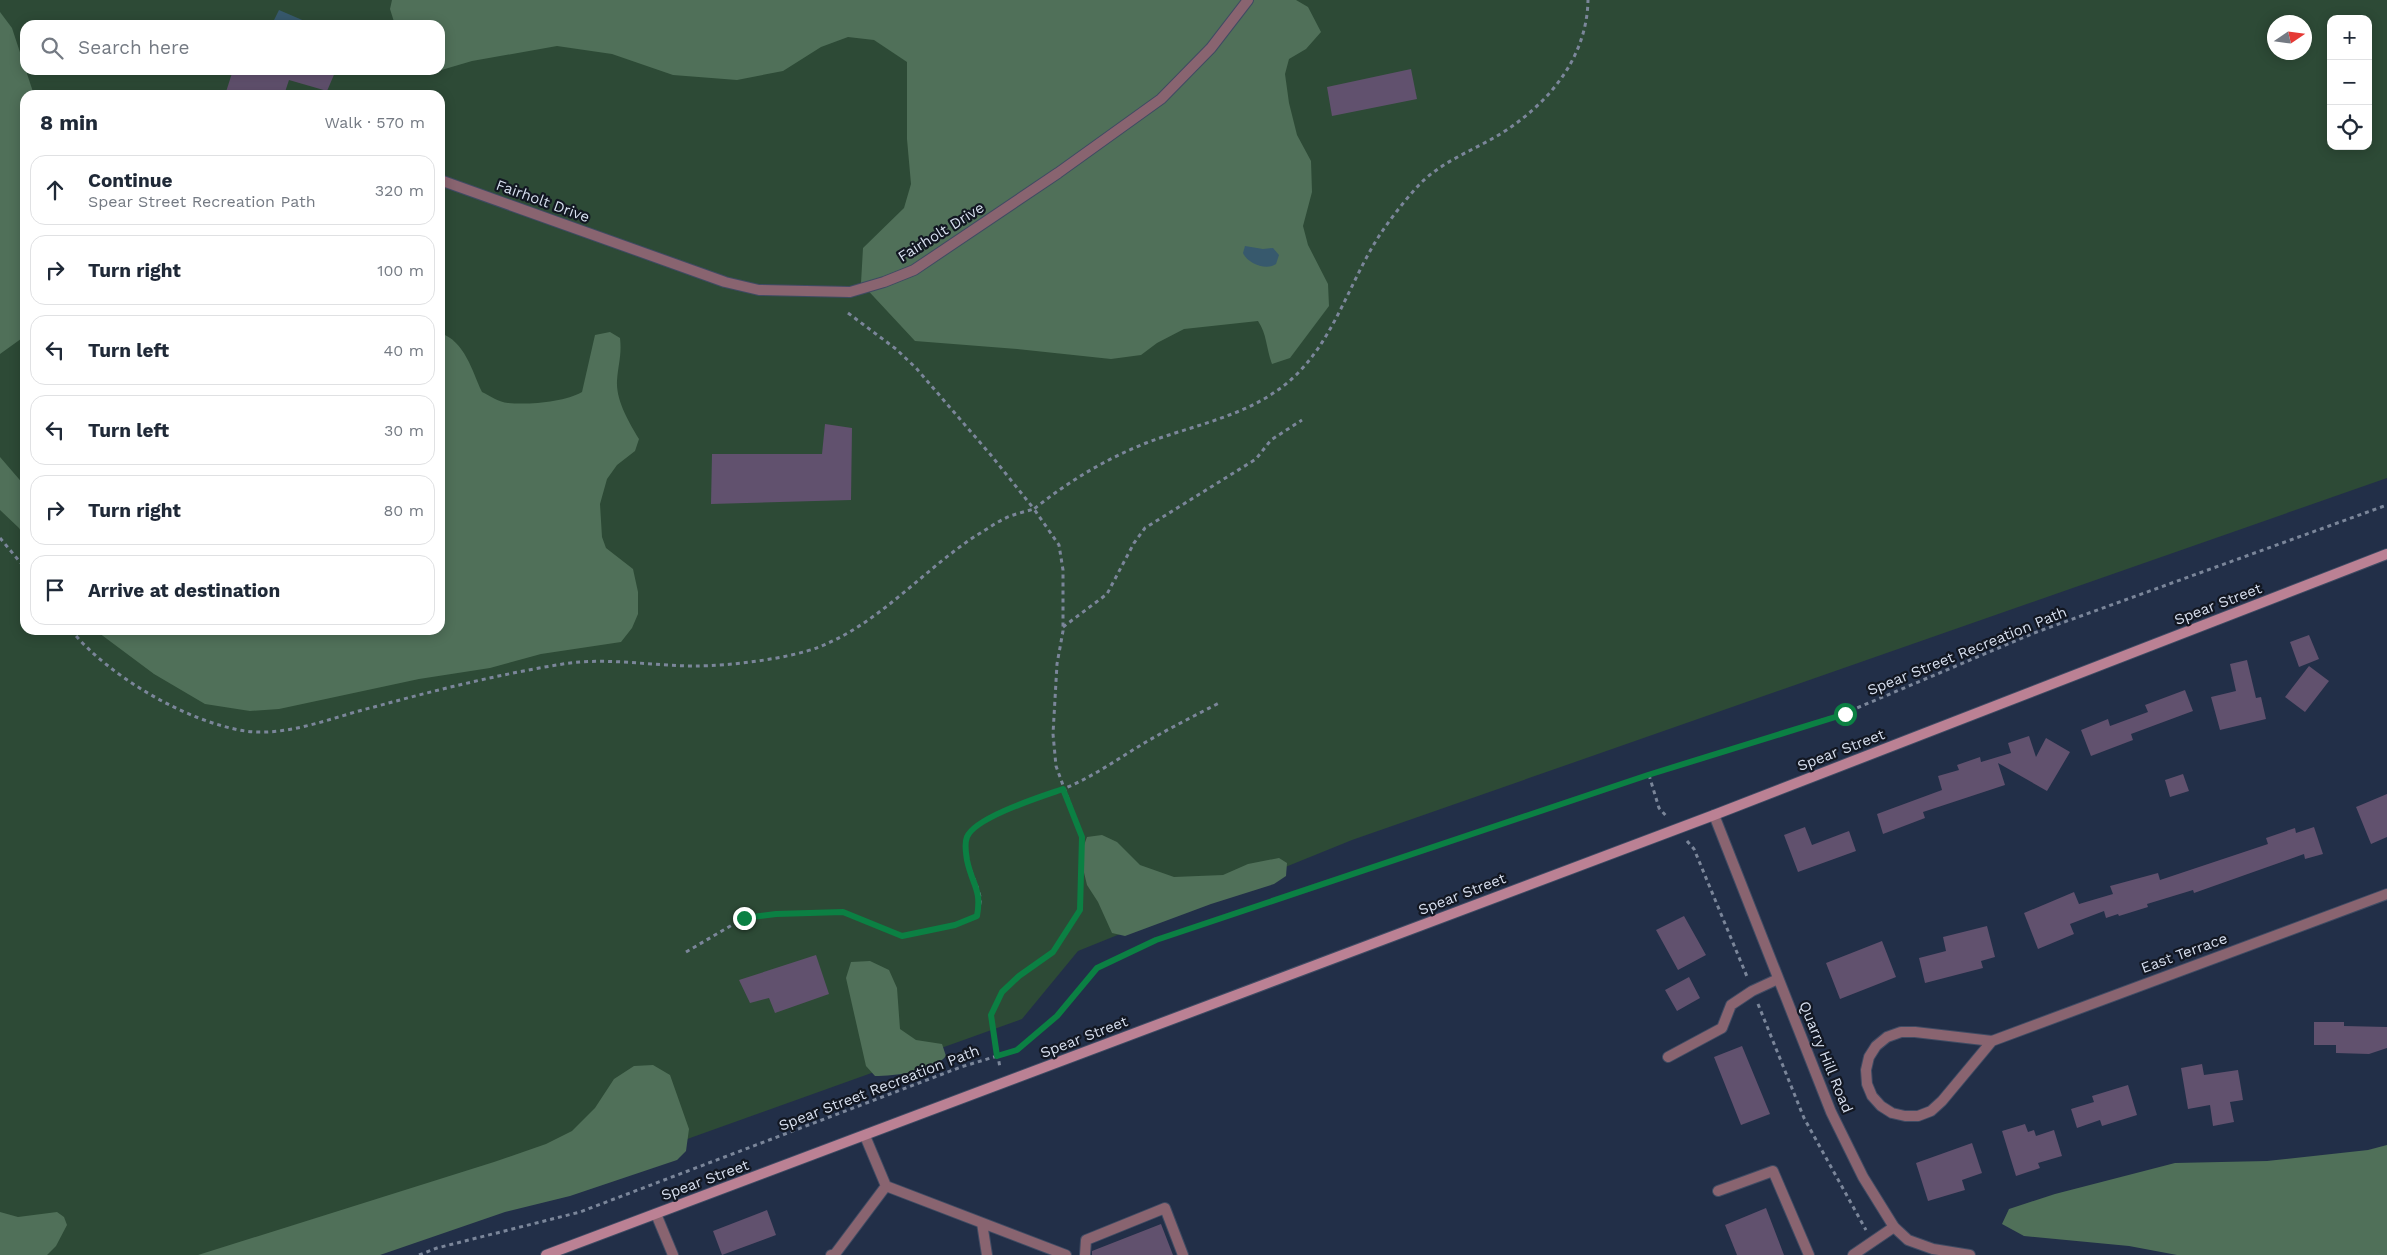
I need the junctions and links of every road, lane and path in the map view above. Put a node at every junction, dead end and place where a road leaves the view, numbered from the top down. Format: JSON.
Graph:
{"nodes":[{"id":1,"x":1248,"y":0,"type":"edge"},
{"id":2,"x":1588,"y":0,"type":"edge"},
{"id":3,"x":445,"y":182,"type":"edge"},
{"id":4,"x":848,"y":313,"type":"dead end"},
{"id":5,"x":1302,"y":420,"type":"dead end"},
{"id":6,"x":2387,"y":505,"type":"edge"},
{"id":7,"x":1034,"y":509,"type":"junction"},
{"id":8,"x":0,"y":538,"type":"edge"},
{"id":9,"x":2387,"y":554,"type":"edge"},
{"id":10,"x":20,"y":562,"type":"edge"},
{"id":11,"x":1063,"y":627,"type":"junction"},
{"id":12,"x":75,"y":635,"type":"edge"},
{"id":13,"x":1221,"y":702,"type":"dead end"},
{"id":14,"x":1648,"y":775,"type":"junction"},
{"id":15,"x":1063,"y":789,"type":"junction"},
{"id":16,"x":1714,"y":815,"type":"junction"},
{"id":17,"x":1678,"y":829,"type":"junction"},
{"id":18,"x":2387,"y":894,"type":"edge"},
{"id":19,"x":686,"y":952,"type":"dead end"},
{"id":20,"x":1778,"y":979,"type":"junction"},
{"id":21,"x":1752,"y":991,"type":"junction"},
{"id":22,"x":1992,"y":1041,"type":"junction"},
{"id":23,"x":997,"y":1056,"type":"junction"},
{"id":24,"x":1668,"y":1057,"type":"dead end"},
{"id":25,"x":1005,"y":1083,"type":"junction"},
{"id":26,"x":865,"y":1136,"type":"junction"},
{"id":27,"x":886,"y":1186,"type":"junction"},
{"id":28,"x":1718,"y":1191,"type":"dead end"},
{"id":29,"x":656,"y":1214,"type":"junction"},
{"id":30,"x":982,"y":1223,"type":"junction"},
{"id":31,"x":1894,"y":1227,"type":"junction"},
{"id":32,"x":1874,"y":1241,"type":"junction"},
{"id":33,"x":419,"y":1255,"type":"edge"},
{"id":34,"x":546,"y":1255,"type":"edge"},
{"id":35,"x":673,"y":1255,"type":"edge"},
{"id":36,"x":833,"y":1255,"type":"edge"},
{"id":37,"x":986,"y":1255,"type":"edge"},
{"id":38,"x":1066,"y":1255,"type":"edge"},
{"id":39,"x":1085,"y":1255,"type":"edge"},
{"id":40,"x":1183,"y":1255,"type":"edge"},
{"id":41,"x":1809,"y":1255,"type":"edge"},
{"id":42,"x":1853,"y":1255,"type":"edge"},
{"id":43,"x":1970,"y":1255,"type":"edge"}],
"edges":[{"from":1,"to":3,"type":"street","name":"Fairholt Drive"},
{"from":2,"to":7,"type":"path"},
{"from":4,"to":7,"type":"path"},
{"from":5,"to":11,"type":"path"},
{"from":6,"to":14,"type":"path","name":"Spear Street Recreation Path"},
{"from":7,"to":11,"type":"path"},
{"from":7,"to":12,"type":"path"},
{"from":8,"to":10,"type":"path"},
{"from":9,"to":16,"type":"main road","name":"Spear Street"},
{"from":11,"to":15,"type":"path"},
{"from":13,"to":15,"type":"path"},
{"from":14,"to":17,"type":"path"},
{"from":14,"to":23,"type":"path","name":"Spear Street Recreation Path"},
{"from":15,"to":19,"type":"path"},
{"from":15,"to":23,"type":"path"},
{"from":16,"to":17,"type":"main road","name":"Spear Street"},
{"from":16,"to":20,"type":"street","name":"Quarry Hill Road"},
{"from":17,"to":21,"type":"path"},
{"from":17,"to":25,"type":"main road","name":"Spear Street"},
{"from":18,"to":22,"type":"street","name":"East Terrace"},
{"from":20,"to":21,"type":"street"},
{"from":20,"to":31,"type":"street","name":"Quarry Hill Road"},
{"from":21,"to":24,"type":"street"},
{"from":21,"to":32,"type":"path"},
{"from":22,"to":22,"type":"street","name":"East Terrace"},
{"from":23,"to":25,"type":"path"},
{"from":23,"to":33,"type":"path","name":"Spear Street Recreation Path"},
{"from":25,"to":26,"type":"main road","name":"Spear Street"},
{"from":26,"to":27,"type":"street"},
{"from":26,"to":29,"type":"main road","name":"Spear Street"},
{"from":27,"to":30,"type":"street"},
{"from":27,"to":36,"type":"street"},
{"from":28,"to":41,"type":"street"},
{"from":29,"to":34,"type":"main road","name":"Spear Street"},
{"from":29,"to":35,"type":"street"},
{"from":30,"to":37,"type":"street"},
{"from":30,"to":38,"type":"street"},
{"from":31,"to":32,"type":"street"},
{"from":31,"to":43,"type":"street","name":"Quarry Hill Road"},
{"from":32,"to":42,"type":"street"},
{"from":39,"to":40,"type":"street"}]}
